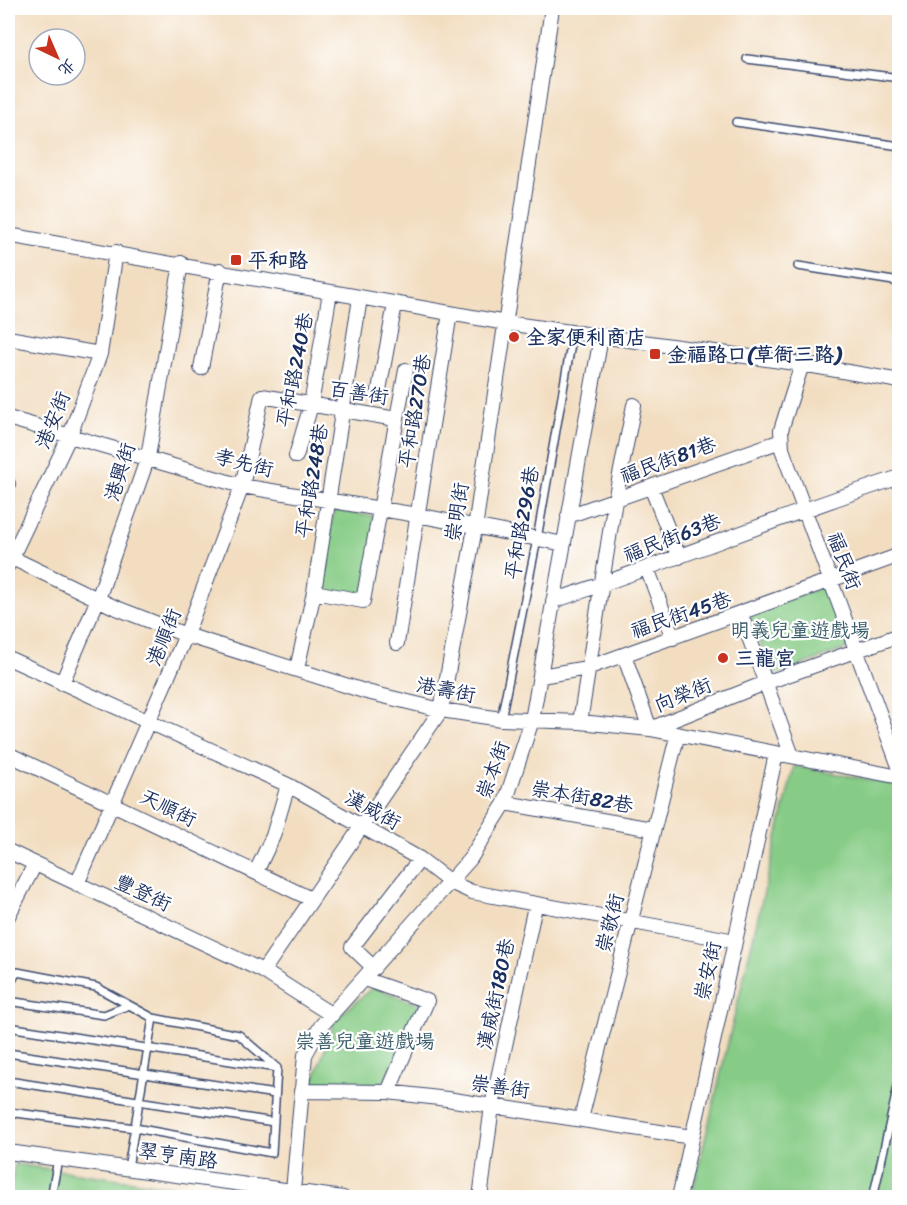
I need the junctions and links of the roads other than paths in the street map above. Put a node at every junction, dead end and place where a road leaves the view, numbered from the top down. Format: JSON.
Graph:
{"nodes":[{"id":1,"x":552,"y":8,"type":"edge"},
{"id":2,"x":747,"y":59,"type":"dead end"},
{"id":3,"x":900,"y":78,"type":"edge"},
{"id":4,"x":736,"y":122,"type":"dead end"},
{"id":5,"x":900,"y":146,"type":"edge"},
{"id":6,"x":8,"y":235,"type":"edge"},
{"id":7,"x":116,"y":252,"type":"junction"},
{"id":8,"x":181,"y":263,"type":"junction"},
{"id":9,"x":798,"y":266,"type":"dead end"},
{"id":10,"x":220,"y":270,"type":"junction"},
{"id":11,"x":900,"y":282,"type":"edge"},
{"id":12,"x":330,"y":292,"type":"junction"},
{"id":13,"x":360,"y":298,"type":"junction"},
{"id":14,"x":394,"y":304,"type":"junction"},
{"id":15,"x":450,"y":313,"type":"junction"},
{"id":16,"x":506,"y":322,"type":"junction"},
{"id":17,"x":573,"y":333,"type":"junction"},
{"id":18,"x":601,"y":337,"type":"junction"},
{"id":19,"x":8,"y":338,"type":"edge"},
{"id":20,"x":100,"y":354,"type":"junction"},
{"id":21,"x":802,"y":364,"type":"junction"},
{"id":22,"x":201,"y":368,"type":"dead end"},
{"id":23,"x":406,"y":370,"type":"dead end"},
{"id":24,"x":900,"y":381,"type":"edge"},
{"id":25,"x":379,"y":390,"type":"dead end"},
{"id":26,"x":262,"y":396,"type":"joint"},
{"id":27,"x":311,"y":405,"type":"junction"},
{"id":28,"x":634,"y":405,"type":"dead end"},
{"id":29,"x":342,"y":411,"type":"junction"},
{"id":30,"x":8,"y":418,"type":"edge"},
{"id":31,"x":396,"y":419,"type":"junction"},
{"id":32,"x":70,"y":435,"type":"junction"},
{"id":33,"x":781,"y":441,"type":"junction"},
{"id":34,"x":296,"y":456,"type":"dead end"},
{"id":35,"x":148,"y":457,"type":"junction"},
{"id":36,"x":900,"y":477,"type":"edge"},
{"id":37,"x":242,"y":486,"type":"junction"},
{"id":38,"x":651,"y":487,"type":"junction"},
{"id":39,"x":329,"y":500,"type":"junction"},
{"id":40,"x":615,"y":500,"type":"junction"},
{"id":41,"x":804,"y":508,"type":"junction"},
{"id":42,"x":381,"y":509,"type":"junction"},
{"id":43,"x":417,"y":515,"type":"junction"},
{"id":44,"x":568,"y":516,"type":"junction"},
{"id":45,"x":475,"y":528,"type":"junction"},
{"id":46,"x":537,"y":539,"type":"junction"},
{"id":47,"x":564,"y":544,"type":"junction"},
{"id":48,"x":900,"y":555,"type":"edge"},
{"id":49,"x":679,"y":557,"type":"junction"},
{"id":50,"x":8,"y":560,"type":"edge"},
{"id":51,"x":647,"y":568,"type":"junction"},
{"id":52,"x":831,"y":580,"type":"junction"},
{"id":53,"x":602,"y":585,"type":"junction"},
{"id":54,"x":314,"y":592,"type":"junction"},
{"id":55,"x":98,"y":599,"type":"junction"},
{"id":56,"x":553,"y":601,"type":"junction"},
{"id":57,"x":741,"y":615,"type":"junction"},
{"id":58,"x":186,"y":635,"type":"junction"},
{"id":59,"x":900,"y":635,"type":"edge"},
{"id":60,"x":673,"y":638,"type":"junction"},
{"id":61,"x":397,"y":643,"type":"dead end"},
{"id":62,"x":856,"y":650,"type":"junction"},
{"id":63,"x":624,"y":655,"type":"junction"},
{"id":64,"x":8,"y":658,"type":"edge"},
{"id":65,"x":587,"y":668,"type":"junction"},
{"id":66,"x":297,"y":669,"type":"junction"},
{"id":67,"x":541,"y":676,"type":"junction"},
{"id":68,"x":62,"y":683,"type":"junction"},
{"id":69,"x":765,"y":683,"type":"junction"},
{"id":70,"x":441,"y":710,"type":"junction"},
{"id":71,"x":501,"y":719,"type":"junction"},
{"id":72,"x":532,"y":720,"type":"junction"},
{"id":73,"x":580,"y":722,"type":"junction"},
{"id":74,"x":148,"y":723,"type":"junction"},
{"id":75,"x":650,"y":729,"type":"junction"},
{"id":76,"x":677,"y":736,"type":"junction"},
{"id":77,"x":895,"y":743,"type":"edge"},
{"id":78,"x":8,"y":754,"type":"edge"},
{"id":79,"x":777,"y":754,"type":"junction"},
{"id":80,"x":792,"y":756,"type":"junction"},
{"id":81,"x":900,"y":770,"type":"edge"},
{"id":82,"x":900,"y":777,"type":"edge"},
{"id":83,"x":288,"y":785,"type":"junction"},
{"id":84,"x":114,"y":803,"type":"junction"},
{"id":85,"x":505,"y":803,"type":"junction"},
{"id":86,"x":361,"y":825,"type":"junction"},
{"id":87,"x":652,"y":830,"type":"junction"},
{"id":88,"x":8,"y":851,"type":"edge"},
{"id":89,"x":420,"y":860,"type":"junction"},
{"id":90,"x":35,"y":864,"type":"junction"},
{"id":91,"x":256,"y":872,"type":"junction"},
{"id":92,"x":450,"y":882,"type":"junction"},
{"id":93,"x":77,"y":884,"type":"junction"},
{"id":94,"x":311,"y":899,"type":"junction"},
{"id":95,"x":535,"y":906,"type":"junction"},
{"id":96,"x":8,"y":916,"type":"edge"},
{"id":97,"x":631,"y":920,"type":"junction"},
{"id":98,"x":735,"y":941,"type":"junction"},
{"id":99,"x":374,"y":968,"type":"junction"},
{"id":100,"x":263,"y":971,"type":"junction"},
{"id":101,"x":364,"y":979,"type":"junction"},
{"id":102,"x":8,"y":987,"type":"edge"},
{"id":103,"x":8,"y":1001,"type":"edge"},
{"id":104,"x":129,"y":1005,"type":"junction"},
{"id":105,"x":332,"y":1015,"type":"junction"},
{"id":106,"x":153,"y":1018,"type":"junction"},
{"id":107,"x":8,"y":1027,"type":"edge"},
{"id":108,"x":148,"y":1047,"type":"junction"},
{"id":109,"x":8,"y":1053,"type":"edge"},
{"id":110,"x":277,"y":1068,"type":"junction"},
{"id":111,"x":144,"y":1074,"type":"junction"},
{"id":112,"x":900,"y":1077,"type":"edge"},
{"id":113,"x":8,"y":1082,"type":"edge"},
{"id":114,"x":302,"y":1091,"type":"junction"},
{"id":115,"x":388,"y":1092,"type":"junction"},
{"id":116,"x":275,"y":1094,"type":"junction"},
{"id":117,"x":139,"y":1101,"type":"junction"},
{"id":118,"x":492,"y":1106,"type":"junction"},
{"id":119,"x":8,"y":1112,"type":"edge"},
{"id":120,"x":893,"y":1115,"type":"junction"},
{"id":121,"x":581,"y":1119,"type":"junction"},
{"id":122,"x":274,"y":1122,"type":"junction"},
{"id":123,"x":900,"y":1122,"type":"edge"},
{"id":124,"x":135,"y":1128,"type":"junction"},
{"id":125,"x":692,"y":1137,"type":"junction"},
{"id":126,"x":8,"y":1152,"type":"edge"},
{"id":127,"x":58,"y":1159,"type":"junction"},
{"id":128,"x":128,"y":1168,"type":"junction"},
{"id":129,"x":292,"y":1194,"type":"edge"},
{"id":130,"x":51,"y":1197,"type":"edge"},
{"id":131,"x":343,"y":1197,"type":"edge"},
{"id":132,"x":480,"y":1197,"type":"edge"},
{"id":133,"x":679,"y":1197,"type":"edge"},
{"id":134,"x":873,"y":1197,"type":"edge"}],
"edges":[{"from":1,"to":16,"type":"street","name":"崇明街"},
{"from":2,"to":3,"type":"lane"},
{"from":4,"to":5,"type":"lane"},
{"from":6,"to":7,"type":"street"},
{"from":7,"to":8,"type":"street"},
{"from":7,"to":20,"type":"street","name":"港安街"},
{"from":8,"to":10,"type":"street"},
{"from":8,"to":35,"type":"street","name":"港興街"},
{"from":9,"to":11,"type":"lane"},
{"from":10,"to":12,"type":"street"},
{"from":10,"to":22,"type":"street"},
{"from":12,"to":13,"type":"street"},
{"from":12,"to":27,"type":"street","name":"平和路240巷"},
{"from":13,"to":14,"type":"street"},
{"from":13,"to":29,"type":"street","name":"平和路248巷"},
{"from":14,"to":15,"type":"street"},
{"from":14,"to":25,"type":"street"},
{"from":15,"to":16,"type":"street"},
{"from":15,"to":43,"type":"street","name":"平和路270巷"},
{"from":16,"to":17,"type":"street"},
{"from":16,"to":45,"type":"street","name":"崇明街"},
{"from":17,"to":18,"type":"street"},
{"from":17,"to":46,"type":"lane","name":"平和路296巷"},
{"from":18,"to":21,"type":"street"},
{"from":18,"to":44,"type":"street","name":"崇本街"},
{"from":19,"to":20,"type":"street"},
{"from":20,"to":32,"type":"street","name":"港安街"},
{"from":21,"to":24,"type":"street"},
{"from":21,"to":33,"type":"street"},
{"from":23,"to":31,"type":"street"},
{"from":26,"to":27,"type":"street","name":"百善街"},
{"from":26,"to":37,"type":"street","name":"港順街"},
{"from":27,"to":29,"type":"street","name":"百善街"},
{"from":27,"to":34,"type":"street","name":"平和路240巷"},
{"from":28,"to":40,"type":"street"},
{"from":29,"to":31,"type":"street","name":"百善街"},
{"from":29,"to":39,"type":"street","name":"平和路248巷"},
{"from":30,"to":32,"type":"street","name":"孝先街"},
{"from":31,"to":42,"type":"street","name":"百善街"},
{"from":32,"to":35,"type":"street","name":"孝先街"},
{"from":32,"to":50,"type":"street","name":"港安街"},
{"from":33,"to":38,"type":"street","name":"福民街81巷"},
{"from":33,"to":41,"type":"street","name":"福民街"},
{"from":35,"to":37,"type":"street","name":"孝先街"},
{"from":35,"to":55,"type":"street","name":"港興街"},
{"from":36,"to":41,"type":"street","name":"福民街63巷"},
{"from":37,"to":39,"type":"street","name":"孝先街"},
{"from":37,"to":58,"type":"street","name":"港順街"},
{"from":38,"to":40,"type":"street","name":"福民街81巷"},
{"from":38,"to":49,"type":"street"},
{"from":39,"to":42,"type":"street","name":"孝先街"},
{"from":39,"to":54,"type":"street","name":"平和路248巷"},
{"from":40,"to":44,"type":"street","name":"福民街81巷"},
{"from":40,"to":53,"type":"street"},
{"from":41,"to":49,"type":"street","name":"福民街63巷"},
{"from":41,"to":52,"type":"street","name":"福民街"},
{"from":42,"to":43,"type":"street","name":"孝先街"},
{"from":42,"to":54,"type":"street","name":"百善街"},
{"from":43,"to":45,"type":"street","name":"孝先街"},
{"from":43,"to":61,"type":"street","name":"平和路270巷"},
{"from":44,"to":47,"type":"street","name":"崇本街"},
{"from":45,"to":46,"type":"street","name":"孝先街"},
{"from":45,"to":70,"type":"street","name":"崇明街"},
{"from":46,"to":47,"type":"street","name":"孝先街"},
{"from":46,"to":71,"type":"lane","name":"平和路296巷"},
{"from":47,"to":56,"type":"street","name":"崇本街"},
{"from":48,"to":52,"type":"street","name":"福民街45巷"},
{"from":49,"to":51,"type":"street","name":"福民街63巷"},
{"from":50,"to":55,"type":"street","name":"港壽街"},
{"from":51,"to":53,"type":"street","name":"福民街63巷"},
{"from":51,"to":60,"type":"street"},
{"from":52,"to":57,"type":"street","name":"福民街45巷"},
{"from":52,"to":62,"type":"street","name":"福民街"},
{"from":53,"to":56,"type":"street","name":"福民街63巷"},
{"from":53,"to":65,"type":"street"},
{"from":54,"to":66,"type":"street","name":"平和路248巷"},
{"from":55,"to":58,"type":"street","name":"港壽街"},
{"from":55,"to":68,"type":"street","name":"港興街"},
{"from":56,"to":67,"type":"street","name":"崇本街"},
{"from":57,"to":60,"type":"street","name":"福民街45巷"},
{"from":57,"to":69,"type":"street"},
{"from":58,"to":66,"type":"street","name":"港壽街"},
{"from":58,"to":74,"type":"street","name":"港順街"},
{"from":59,"to":62,"type":"street","name":"向榮街"},
{"from":60,"to":63,"type":"street","name":"福民街45巷"},
{"from":62,"to":69,"type":"street","name":"向榮街"},
{"from":62,"to":77,"type":"street","name":"福民街"},
{"from":63,"to":65,"type":"street","name":"福民街45巷"},
{"from":63,"to":75,"type":"street"},
{"from":64,"to":68,"type":"street","name":"漢威街"},
{"from":65,"to":67,"type":"street","name":"福民街45巷"},
{"from":65,"to":73,"type":"street"},
{"from":66,"to":70,"type":"street","name":"港壽街"},
{"from":67,"to":72,"type":"street","name":"崇本街"},
{"from":68,"to":74,"type":"street","name":"漢威街"},
{"from":69,"to":75,"type":"street","name":"向榮街"},
{"from":69,"to":80,"type":"street"},
{"from":70,"to":71,"type":"street","name":"港壽街"},
{"from":70,"to":86,"type":"street","name":"崇明街"},
{"from":71,"to":72,"type":"street","name":"港壽街"},
{"from":72,"to":73,"type":"street","name":"港壽街"},
{"from":72,"to":85,"type":"street","name":"崇本街"},
{"from":73,"to":75,"type":"street","name":"港壽街"},
{"from":74,"to":83,"type":"street","name":"漢威街"},
{"from":74,"to":84,"type":"street","name":"港順街"},
{"from":75,"to":76,"type":"street","name":"港壽街"},
{"from":76,"to":79,"type":"street","name":"港壽街"},
{"from":76,"to":87,"type":"street","name":"崇敬街"},
{"from":77,"to":81,"type":"street","name":"福民街"},
{"from":78,"to":84,"type":"street","name":"天順街"},
{"from":79,"to":80,"type":"street","name":"港壽街"},
{"from":79,"to":98,"type":"street","name":"崇安街"},
{"from":80,"to":82,"type":"street","name":"港壽街"},
{"from":83,"to":86,"type":"street","name":"漢威街"},
{"from":83,"to":91,"type":"street"},
{"from":84,"to":91,"type":"street","name":"天順街"},
{"from":84,"to":93,"type":"street","name":"港順街"},
{"from":85,"to":87,"type":"street","name":"崇本街82巷"},
{"from":85,"to":92,"type":"street","name":"崇本街"},
{"from":86,"to":89,"type":"street","name":"漢威街"},
{"from":86,"to":94,"type":"street","name":"崇明街"},
{"from":87,"to":97,"type":"street","name":"崇敬街"},
{"from":88,"to":90,"type":"street","name":"豐登街"},
{"from":89,"to":92,"type":"street","name":"漢威街"},
{"from":89,"to":99,"type":"street"},
{"from":90,"to":93,"type":"street","name":"豐登街"},
{"from":90,"to":96,"type":"street"},
{"from":91,"to":94,"type":"street","name":"天順街"},
{"from":92,"to":95,"type":"street","name":"漢威街"},
{"from":92,"to":99,"type":"street","name":"崇本街"},
{"from":93,"to":100,"type":"street","name":"豐登街"},
{"from":94,"to":100,"type":"street","name":"崇明街"},
{"from":95,"to":97,"type":"street","name":"漢威街"},
{"from":95,"to":118,"type":"street","name":"漢威街180巷"},
{"from":97,"to":98,"type":"street","name":"漢威街"},
{"from":97,"to":121,"type":"street","name":"崇敬街"},
{"from":98,"to":125,"type":"street","name":"崇安街"},
{"from":99,"to":101,"type":"street","name":"崇本街"},
{"from":100,"to":105,"type":"street","name":"豐登街"},
{"from":101,"to":105,"type":"street","name":"崇本街"},
{"from":101,"to":115,"type":"street"},
{"from":102,"to":104,"type":"lane"},
{"from":103,"to":104,"type":"lane"},
{"from":104,"to":106,"type":"lane"},
{"from":105,"to":114,"type":"street","name":"崇本街"},
{"from":106,"to":108,"type":"lane"},
{"from":106,"to":110,"type":"lane"},
{"from":107,"to":108,"type":"lane"},
{"from":108,"to":110,"type":"lane"},
{"from":108,"to":111,"type":"lane"},
{"from":109,"to":111,"type":"lane"},
{"from":110,"to":116,"type":"lane"},
{"from":111,"to":116,"type":"lane"},
{"from":111,"to":117,"type":"lane"},
{"from":112,"to":120,"type":"lane"},
{"from":113,"to":117,"type":"lane"},
{"from":114,"to":115,"type":"street","name":"崇善街"},
{"from":114,"to":129,"type":"street","name":"崇本街"},
{"from":115,"to":118,"type":"street","name":"崇善街"},
{"from":116,"to":122,"type":"lane"},
{"from":117,"to":122,"type":"lane"},
{"from":117,"to":124,"type":"lane"},
{"from":118,"to":121,"type":"street","name":"崇善街"},
{"from":118,"to":132,"type":"street","name":"漢威街180巷"},
{"from":119,"to":124,"type":"lane"},
{"from":120,"to":123,"type":"lane"},
{"from":120,"to":134,"type":"lane"},
{"from":121,"to":125,"type":"street","name":"崇善街"},
{"from":122,"to":124,"type":"lane"},
{"from":124,"to":128,"type":"lane"},
{"from":125,"to":133,"type":"street","name":"崇安街"},
{"from":126,"to":127,"type":"street","name":"翠亨南路"},
{"from":127,"to":128,"type":"street","name":"翠亨南路"},
{"from":127,"to":130,"type":"lane"},
{"from":128,"to":129,"type":"street","name":"翠亨南路"},
{"from":129,"to":131,"type":"street","name":"翠亨南路"}]}
